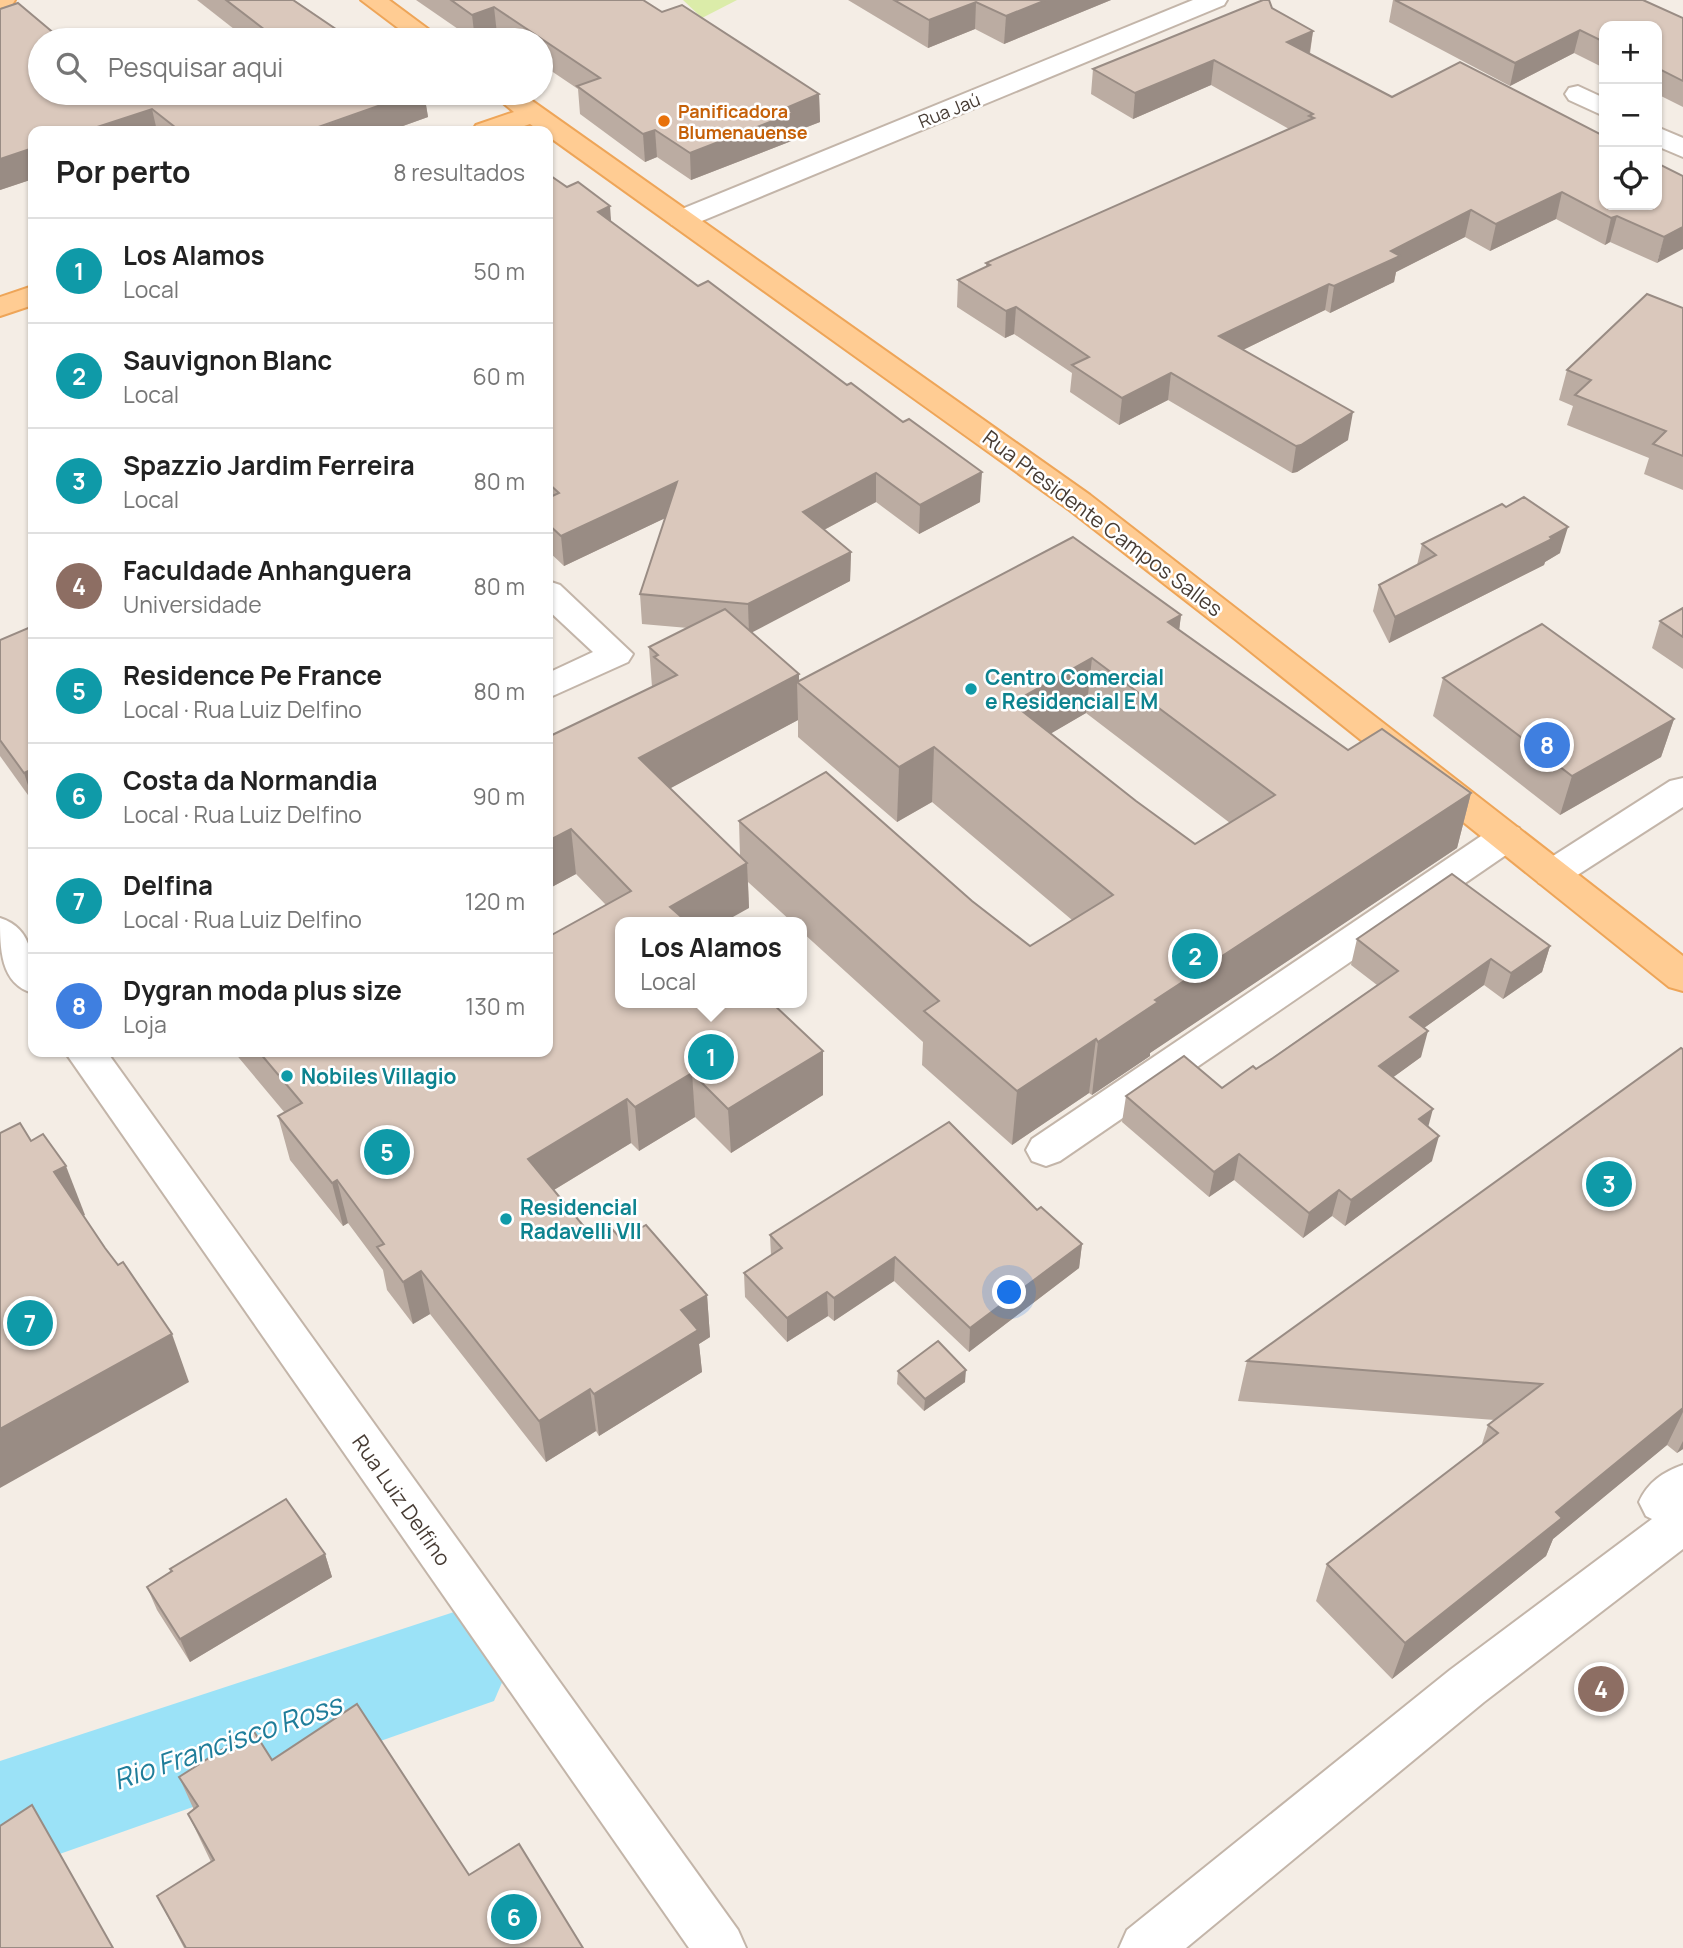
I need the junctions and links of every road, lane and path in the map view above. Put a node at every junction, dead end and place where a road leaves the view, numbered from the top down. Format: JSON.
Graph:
{"nodes":[{"id":1,"x":373,"y":0,"type":"edge"},
{"id":2,"x":1215,"y":0,"type":"edge"},
{"id":3,"x":413,"y":28,"type":"edge"},
{"id":4,"x":1578,"y":94,"type":"dead end"},
{"id":5,"x":521,"y":105,"type":"edge"},
{"id":6,"x":1599,"y":105,"type":"edge"},
{"id":7,"x":534,"y":114,"type":"junction"},
{"id":8,"x":499,"y":126,"type":"edge"},
{"id":9,"x":551,"y":126,"type":"edge"},
{"id":10,"x":553,"y":127,"type":"edge"},
{"id":11,"x":1662,"y":138,"type":"edge"},
{"id":12,"x":1683,"y":149,"type":"edge"},
{"id":13,"x":682,"y":219,"type":"junction"},
{"id":14,"x":28,"y":297,"type":"edge"},
{"id":15,"x":0,"y":307,"type":"edge"},
{"id":16,"x":553,"y":597,"type":"edge"},
{"id":17,"x":553,"y":685,"type":"edge"},
{"id":18,"x":1683,"y":790,"type":"edge"},
{"id":19,"x":1506,"y":837,"type":"junction"},
{"id":20,"x":1552,"y":874,"type":"junction"},
{"id":21,"x":10,"y":939,"type":"edge"},
{"id":22,"x":28,"y":970,"type":"edge"},
{"id":23,"x":1683,"y":977,"type":"edge"},
{"id":24,"x":89,"y":1057,"type":"edge"},
{"id":25,"x":1046,"y":1150,"type":"dead end"},
{"id":26,"x":1676,"y":1503,"type":"edge"},
{"id":27,"x":720,"y":1948,"type":"edge"},
{"id":28,"x":1145,"y":1948,"type":"edge"}],
"edges":[{"from":1,"to":3,"type":"main road"},
{"from":2,"to":13,"type":"street","name":"Rua Jaú"},
{"from":4,"to":6,"type":"street"},
{"from":5,"to":7,"type":"main road","name":"Rua Presidente Campos Salles"},
{"from":7,"to":8,"type":"main road"},
{"from":7,"to":9,"type":"main road","name":"Rua Presidente Campos Salles"},
{"from":10,"to":13,"type":"main road","name":"Rua Presidente Campos Salles"},
{"from":11,"to":12,"type":"street"},
{"from":13,"to":19,"type":"main road","name":"Rua Presidente Campos Salles"},
{"from":14,"to":15,"type":"main road"},
{"from":16,"to":17,"type":"street"},
{"from":18,"to":20,"type":"street"},
{"from":19,"to":20,"type":"main road","name":"Rua Presidente Campos Salles"},
{"from":19,"to":25,"type":"street"},
{"from":20,"to":23,"type":"main road","name":"Rua Presidente Campos Salles"},
{"from":21,"to":22,"type":"street"},
{"from":24,"to":27,"type":"street","name":"Rua Luiz Delfino"},
{"from":26,"to":28,"type":"street"}]}
